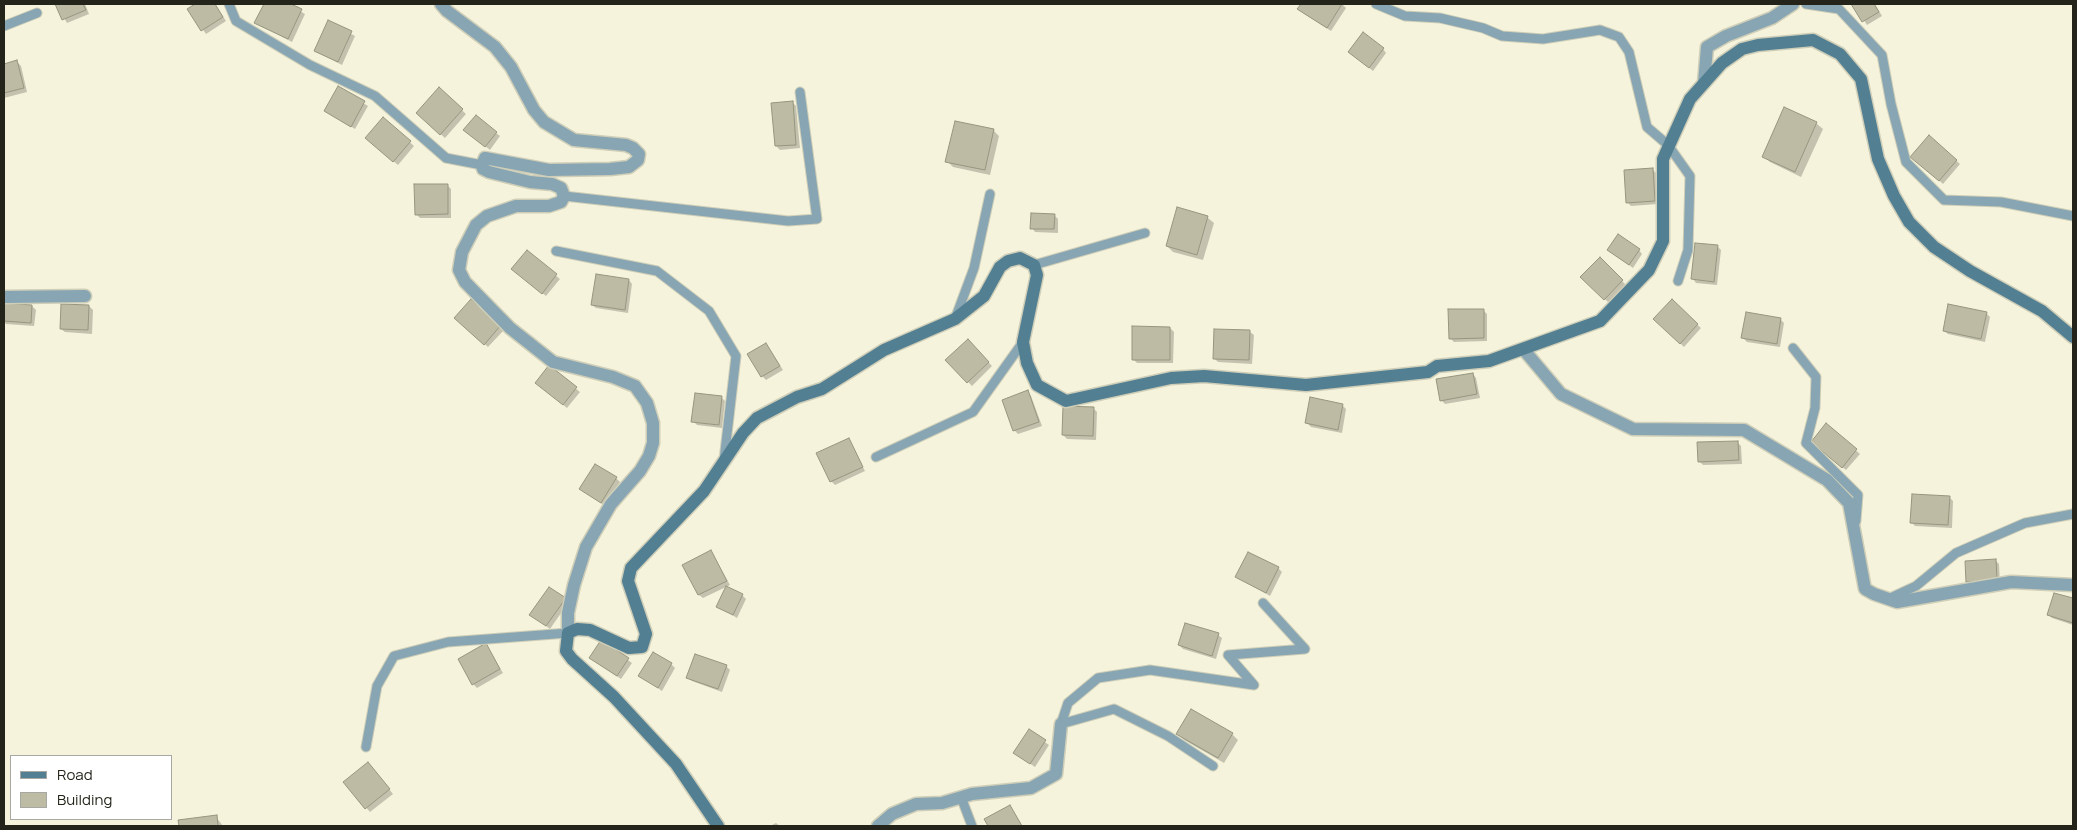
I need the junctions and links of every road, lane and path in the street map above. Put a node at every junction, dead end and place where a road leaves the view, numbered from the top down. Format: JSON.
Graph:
{"nodes":[{"id":1,"x":229,"y":4,"type":"edge"},
{"id":2,"x":441,"y":4,"type":"edge"},
{"id":3,"x":1376,"y":4,"type":"edge"},
{"id":4,"x":1793,"y":4,"type":"edge"},
{"id":5,"x":1806,"y":4,"type":"edge"},
{"id":6,"x":37,"y":13,"type":"dead end"},
{"id":7,"x":4,"y":26,"type":"edge"},
{"id":8,"x":1704,"y":83,"type":"junction"},
{"id":9,"x":800,"y":92,"type":"dead end"},
{"id":10,"x":1668,"y":145,"type":"junction"},
{"id":11,"x":482,"y":165,"type":"junction"},
{"id":12,"x":990,"y":194,"type":"dead end"},
{"id":13,"x":564,"y":196,"type":"junction"},
{"id":14,"x":2073,"y":216,"type":"edge"},
{"id":15,"x":1145,"y":233,"type":"dead end"},
{"id":16,"x":556,"y":251,"type":"dead end"},
{"id":17,"x":1034,"y":265,"type":"junction"},
{"id":18,"x":1678,"y":281,"type":"dead end"},
{"id":19,"x":85,"y":296,"type":"dead end"},
{"id":20,"x":4,"y":297,"type":"edge"},
{"id":21,"x":955,"y":319,"type":"junction"},
{"id":22,"x":2073,"y":337,"type":"edge"},
{"id":23,"x":1024,"y":342,"type":"junction"},
{"id":24,"x":1793,"y":348,"type":"dead end"},
{"id":25,"x":1524,"y":350,"type":"junction"},
{"id":26,"x":876,"y":457,"type":"dead end"},
{"id":27,"x":723,"y":462,"type":"junction"},
{"id":28,"x":2073,"y":514,"type":"edge"},
{"id":29,"x":1855,"y":534,"type":"junction"},
{"id":30,"x":2073,"y":585,"type":"edge"},
{"id":31,"x":1888,"y":599,"type":"junction"},
{"id":32,"x":1262,"y":603,"type":"dead end"},
{"id":33,"x":568,"y":633,"type":"junction"},
{"id":34,"x":1062,"y":724,"type":"junction"},
{"id":35,"x":366,"y":746,"type":"dead end"},
{"id":36,"x":1213,"y":766,"type":"dead end"},
{"id":37,"x":961,"y":797,"type":"junction"},
{"id":38,"x":718,"y":826,"type":"edge"},
{"id":39,"x":878,"y":826,"type":"edge"},
{"id":40,"x":972,"y":826,"type":"edge"}],
"edges":[{"from":1,"to":11,"type":"lane"},
{"from":2,"to":11,"type":"street"},
{"from":3,"to":10,"type":"lane"},
{"from":4,"to":8,"type":"street"},
{"from":5,"to":14,"type":"lane"},
{"from":6,"to":7,"type":"lane"},
{"from":8,"to":10,"type":"street"},
{"from":8,"to":22,"type":"street"},
{"from":9,"to":13,"type":"lane"},
{"from":10,"to":18,"type":"lane"},
{"from":10,"to":25,"type":"street"},
{"from":11,"to":13,"type":"street"},
{"from":12,"to":21,"type":"lane"},
{"from":13,"to":33,"type":"street"},
{"from":15,"to":17,"type":"lane"},
{"from":16,"to":27,"type":"lane"},
{"from":17,"to":21,"type":"street"},
{"from":17,"to":23,"type":"street"},
{"from":19,"to":20,"type":"street"},
{"from":21,"to":27,"type":"street"},
{"from":23,"to":25,"type":"street"},
{"from":23,"to":26,"type":"lane"},
{"from":24,"to":29,"type":"lane"},
{"from":25,"to":29,"type":"street"},
{"from":27,"to":33,"type":"street"},
{"from":28,"to":31,"type":"lane"},
{"from":29,"to":31,"type":"street"},
{"from":30,"to":31,"type":"street"},
{"from":32,"to":34,"type":"lane"},
{"from":33,"to":35,"type":"lane"},
{"from":33,"to":38,"type":"street"},
{"from":34,"to":36,"type":"lane"},
{"from":34,"to":37,"type":"street"},
{"from":37,"to":39,"type":"street"},
{"from":37,"to":40,"type":"lane"}]}
